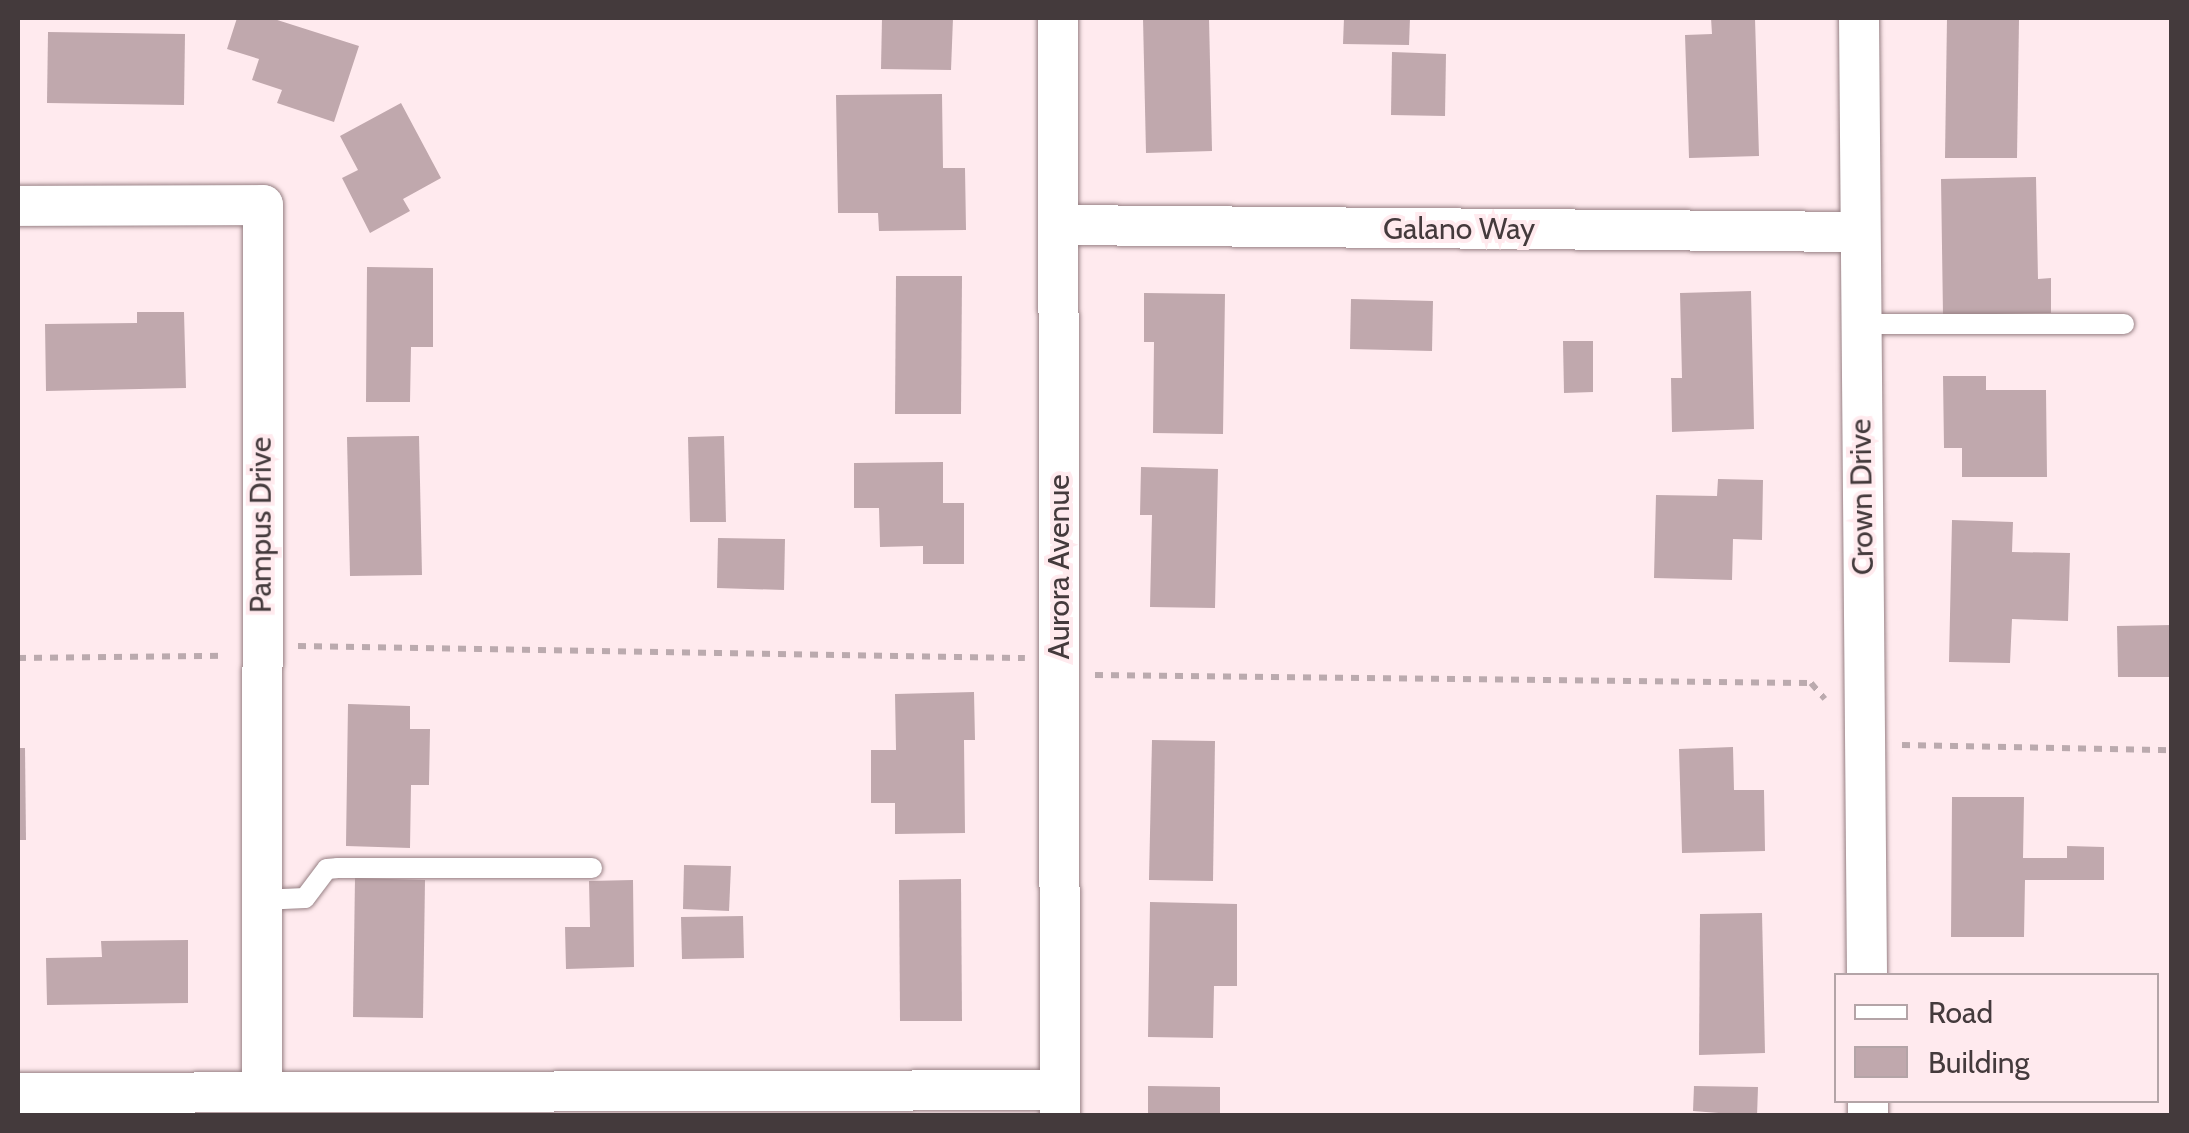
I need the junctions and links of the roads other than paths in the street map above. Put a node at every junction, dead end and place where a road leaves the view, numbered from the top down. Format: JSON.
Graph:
{"nodes":[{"id":1,"x":1058,"y":18,"type":"edge"},
{"id":2,"x":1858,"y":18,"type":"edge"},
{"id":3,"x":18,"y":206,"type":"edge"},
{"id":4,"x":1059,"y":225,"type":"junction"},
{"id":5,"x":1860,"y":232,"type":"junction"},
{"id":6,"x":1861,"y":324,"type":"junction"},
{"id":7,"x":2124,"y":324,"type":"dead end"},
{"id":8,"x":592,"y":868,"type":"dead end"},
{"id":9,"x":261,"y":900,"type":"junction"},
{"id":10,"x":1867,"y":973,"type":"edge"},
{"id":11,"x":262,"y":1091,"type":"junction"},
{"id":12,"x":18,"y":1093,"type":"edge"},
{"id":13,"x":1060,"y":1103,"type":"edge"}],
"edges":[{"from":1,"to":4,"type":"street","name":"Aurora Avenue"},
{"from":2,"to":5,"type":"street","name":"Crown Drive"},
{"from":3,"to":9,"type":"street","name":"Pampus Drive"},
{"from":4,"to":5,"type":"street","name":"Galano Way"},
{"from":4,"to":13,"type":"street","name":"Aurora Avenue"},
{"from":5,"to":6,"type":"street","name":"Crown Drive"},
{"from":6,"to":7,"type":"lane"},
{"from":6,"to":10,"type":"street","name":"Crown Drive"},
{"from":8,"to":9,"type":"lane"},
{"from":9,"to":11,"type":"street","name":"Pampus Drive"},
{"from":11,"to":12,"type":"street"},
{"from":11,"to":13,"type":"street"}]}
